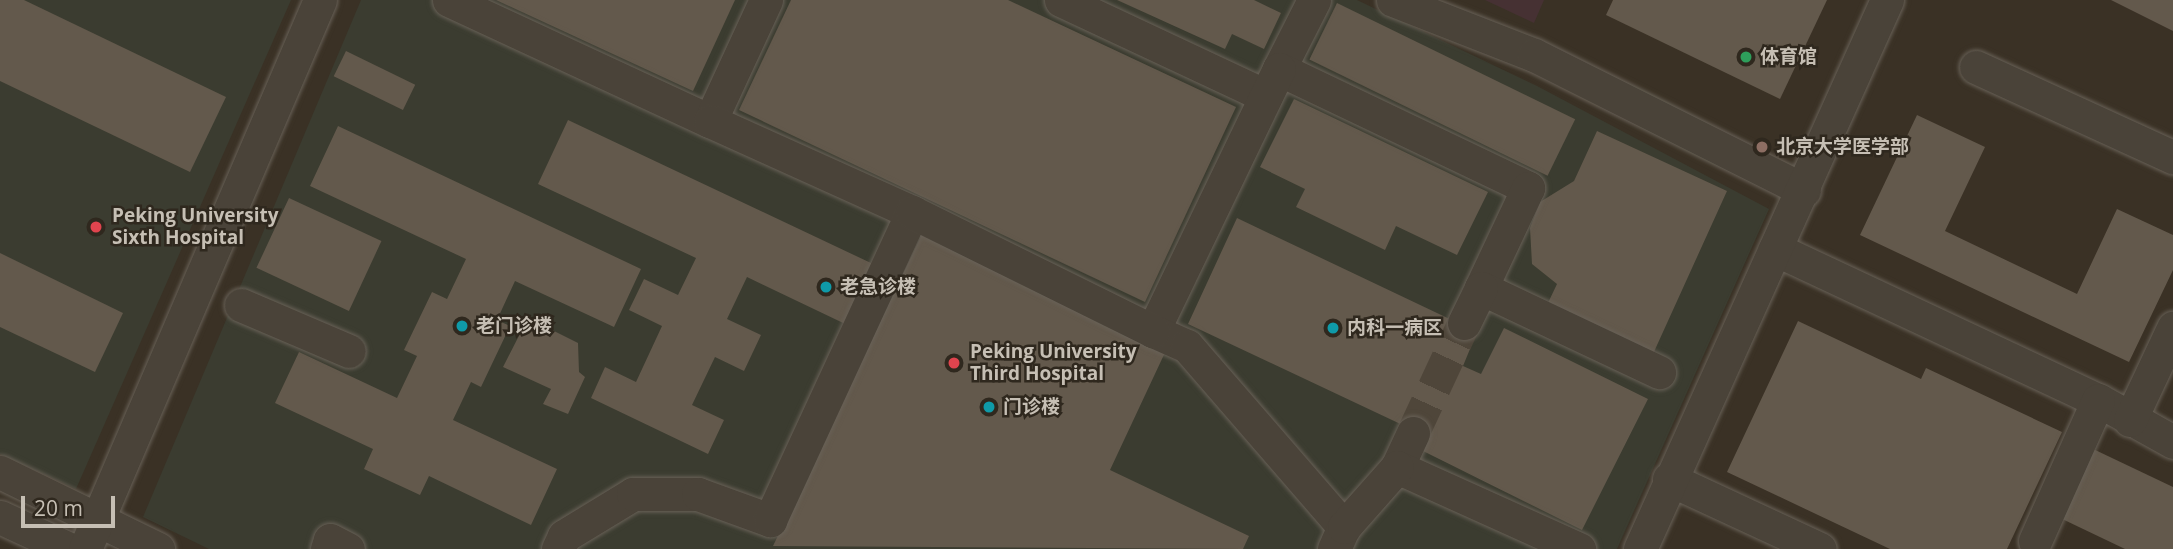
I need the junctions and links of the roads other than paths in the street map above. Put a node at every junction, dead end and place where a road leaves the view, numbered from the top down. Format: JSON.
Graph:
{"nodes":[{"id":1,"x":320,"y":0,"type":"edge"},
{"id":2,"x":449,"y":0,"type":"edge"},
{"id":3,"x":766,"y":0,"type":"edge"},
{"id":4,"x":1061,"y":0,"type":"edge"},
{"id":5,"x":1314,"y":0,"type":"edge"},
{"id":6,"x":1393,"y":0,"type":"edge"},
{"id":7,"x":1887,"y":0,"type":"edge"},
{"id":8,"x":1976,"y":67,"type":"dead end"},
{"id":9,"x":1272,"y":83,"type":"junction"},
{"id":10,"x":710,"y":121,"type":"junction"},
{"id":11,"x":2173,"y":157,"type":"edge"},
{"id":12,"x":1804,"y":190,"type":"junction"},
{"id":13,"x":912,"y":212,"type":"junction"},
{"id":14,"x":1775,"y":249,"type":"junction"},
{"id":15,"x":1481,"y":288,"type":"junction"},
{"id":16,"x":241,"y":305,"type":"dead end"},
{"id":17,"x":1464,"y":323,"type":"tunnel mouth"},
{"id":18,"x":2173,"y":328,"type":"edge"},
{"id":19,"x":1153,"y":331,"type":"junction"},
{"id":20,"x":349,"y":351,"type":"dead end"},
{"id":21,"x":1659,"y":372,"type":"dead end"},
{"id":22,"x":2098,"y":400,"type":"junction"},
{"id":23,"x":2130,"y":420,"type":"junction"},
{"id":24,"x":1413,"y":433,"type":"tunnel mouth"},
{"id":25,"x":2173,"y":442,"type":"edge"},
{"id":26,"x":1397,"y":467,"type":"junction"},
{"id":27,"x":0,"y":472,"type":"edge"},
{"id":28,"x":1669,"y":479,"type":"junction"},
{"id":29,"x":0,"y":517,"type":"edge"},
{"id":30,"x":92,"y":534,"type":"edge"},
{"id":31,"x":1339,"y":538,"type":"edge"},
{"id":32,"x":2035,"y":541,"type":"dead end"},
{"id":33,"x":69,"y":549,"type":"edge"},
{"id":34,"x":158,"y":549,"type":"edge"},
{"id":35,"x":327,"y":549,"type":"edge"},
{"id":36,"x":348,"y":549,"type":"edge"},
{"id":37,"x":558,"y":549,"type":"edge"},
{"id":38,"x":1578,"y":549,"type":"edge"},
{"id":39,"x":1640,"y":549,"type":"edge"},
{"id":40,"x":1820,"y":549,"type":"edge"}],
"edges":[{"from":1,"to":30,"type":"street"},
{"from":2,"to":10,"type":"street"},
{"from":3,"to":10,"type":"street"},
{"from":4,"to":9,"type":"street"},
{"from":5,"to":9,"type":"street"},
{"from":6,"to":12,"type":"street"},
{"from":7,"to":12,"type":"street"},
{"from":8,"to":11,"type":"street"},
{"from":9,"to":15,"type":"street"},
{"from":9,"to":19,"type":"street"},
{"from":10,"to":13,"type":"street"},
{"from":12,"to":14,"type":"street"},
{"from":13,"to":19,"type":"street"},
{"from":13,"to":37,"type":"street"},
{"from":14,"to":22,"type":"street"},
{"from":14,"to":28,"type":"street"},
{"from":15,"to":17,"type":"street"},
{"from":15,"to":21,"type":"street"},
{"from":16,"to":20,"type":"street"},
{"from":18,"to":23,"type":"street"},
{"from":19,"to":31,"type":"street"},
{"from":22,"to":23,"type":"street"},
{"from":22,"to":32,"type":"street"},
{"from":23,"to":25,"type":"street"},
{"from":24,"to":26,"type":"street"},
{"from":26,"to":31,"type":"street"},
{"from":26,"to":38,"type":"street"},
{"from":27,"to":30,"type":"street"},
{"from":28,"to":39,"type":"street"},
{"from":28,"to":40,"type":"street"},
{"from":29,"to":33,"type":"street"},
{"from":30,"to":34,"type":"street"},
{"from":35,"to":36,"type":"street"}]}
